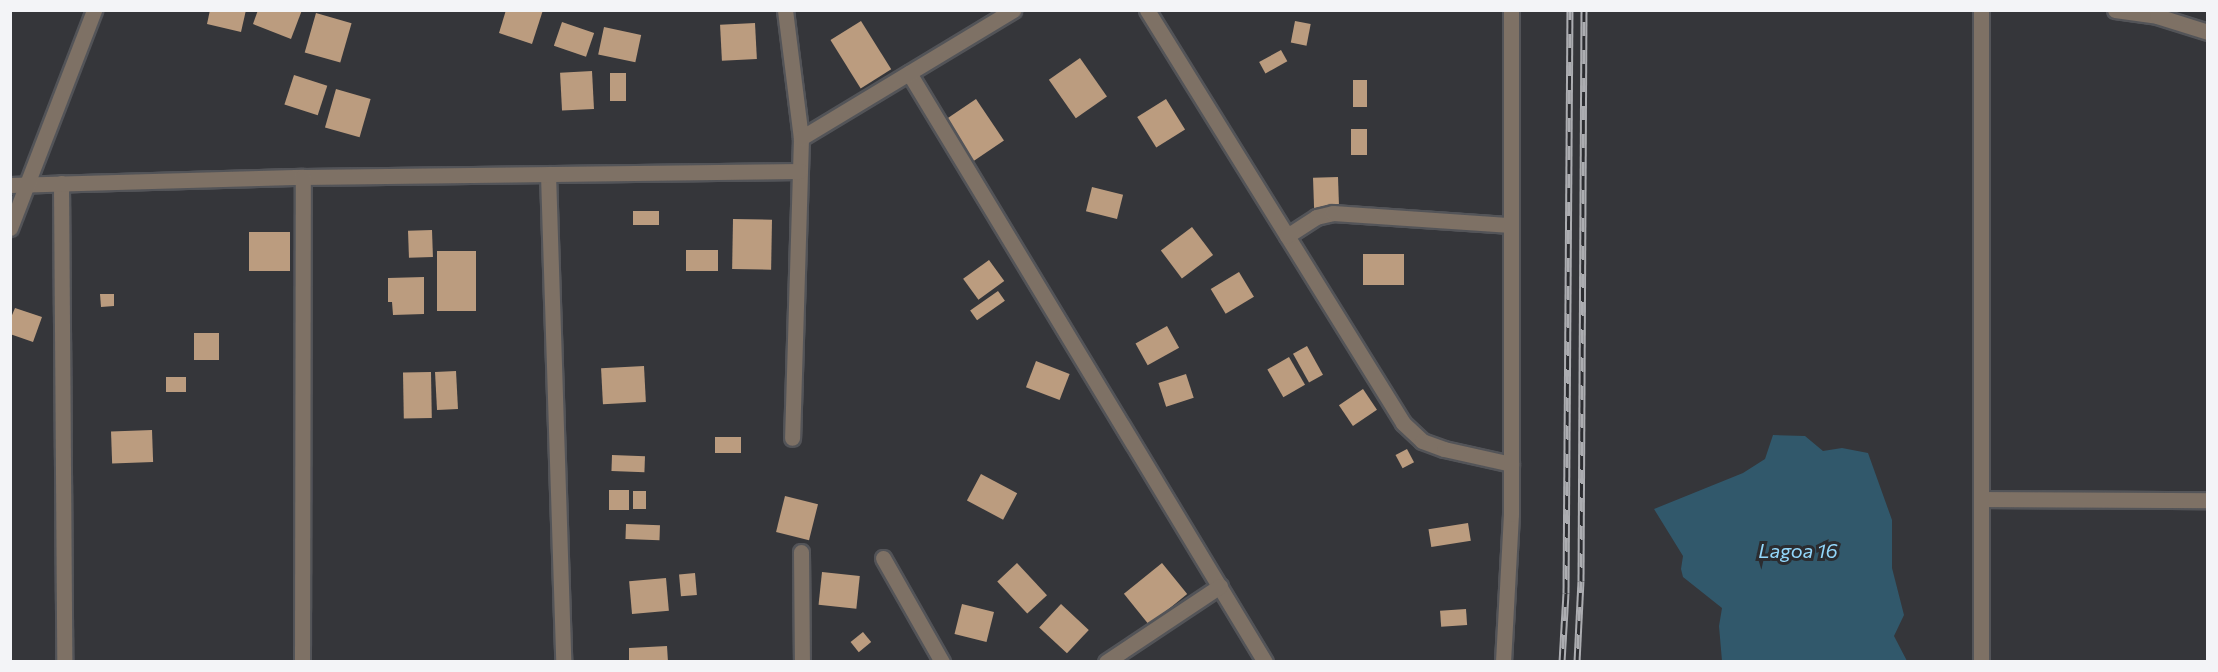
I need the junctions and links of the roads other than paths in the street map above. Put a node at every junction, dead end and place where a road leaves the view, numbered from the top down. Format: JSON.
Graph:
{"nodes":[{"id":1,"x":94,"y":10,"type":"edge"},
{"id":2,"x":785,"y":10,"type":"edge"},
{"id":3,"x":1013,"y":10,"type":"edge"},
{"id":4,"x":1147,"y":10,"type":"edge"},
{"id":5,"x":1511,"y":10,"type":"edge"},
{"id":6,"x":1981,"y":10,"type":"edge"},
{"id":7,"x":2115,"y":10,"type":"edge"},
{"id":8,"x":2208,"y":32,"type":"edge"},
{"id":9,"x":909,"y":73,"type":"junction"},
{"id":10,"x":801,"y":138,"type":"junction"},
{"id":11,"x":800,"y":171,"type":"junction"},
{"id":12,"x":548,"y":174,"type":"junction"},
{"id":13,"x":303,"y":177,"type":"junction"},
{"id":14,"x":61,"y":183,"type":"junction"},
{"id":15,"x":10,"y":185,"type":"edge"},
{"id":16,"x":27,"y":185,"type":"junction"},
{"id":17,"x":1511,"y":225,"type":"junction"},
{"id":18,"x":10,"y":228,"type":"edge"},
{"id":19,"x":1287,"y":236,"type":"junction"},
{"id":20,"x":792,"y":438,"type":"dead end"},
{"id":21,"x":1511,"y":464,"type":"junction"},
{"id":22,"x":1981,"y":500,"type":"junction"},
{"id":23,"x":2208,"y":500,"type":"edge"},
{"id":24,"x":801,"y":552,"type":"dead end"},
{"id":25,"x":883,"y":558,"type":"dead end"},
{"id":26,"x":1220,"y":586,"type":"junction"},
{"id":27,"x":64,"y":662,"type":"edge"},
{"id":28,"x":302,"y":662,"type":"edge"},
{"id":29,"x":563,"y":662,"type":"edge"},
{"id":30,"x":802,"y":662,"type":"edge"},
{"id":31,"x":942,"y":662,"type":"edge"},
{"id":32,"x":1106,"y":662,"type":"edge"},
{"id":33,"x":1264,"y":662,"type":"edge"},
{"id":34,"x":1503,"y":662,"type":"edge"},
{"id":35,"x":1981,"y":662,"type":"edge"}],
"edges":[{"from":1,"to":16,"type":"street"},
{"from":2,"to":10,"type":"street"},
{"from":3,"to":9,"type":"street"},
{"from":4,"to":19,"type":"street"},
{"from":5,"to":17,"type":"street"},
{"from":6,"to":22,"type":"street"},
{"from":7,"to":8,"type":"street"},
{"from":9,"to":10,"type":"street"},
{"from":9,"to":26,"type":"street"},
{"from":10,"to":11,"type":"street"},
{"from":11,"to":12,"type":"street"},
{"from":11,"to":20,"type":"street"},
{"from":12,"to":13,"type":"street"},
{"from":12,"to":29,"type":"street"},
{"from":13,"to":14,"type":"street"},
{"from":13,"to":28,"type":"street"},
{"from":14,"to":16,"type":"street"},
{"from":14,"to":27,"type":"street"},
{"from":15,"to":16,"type":"street"},
{"from":16,"to":18,"type":"street"},
{"from":17,"to":19,"type":"street"},
{"from":17,"to":21,"type":"street"},
{"from":19,"to":21,"type":"street"},
{"from":21,"to":34,"type":"street"},
{"from":22,"to":23,"type":"street"},
{"from":22,"to":35,"type":"street"},
{"from":24,"to":30,"type":"street"},
{"from":25,"to":31,"type":"street"},
{"from":26,"to":32,"type":"street"},
{"from":26,"to":33,"type":"street"}]}
